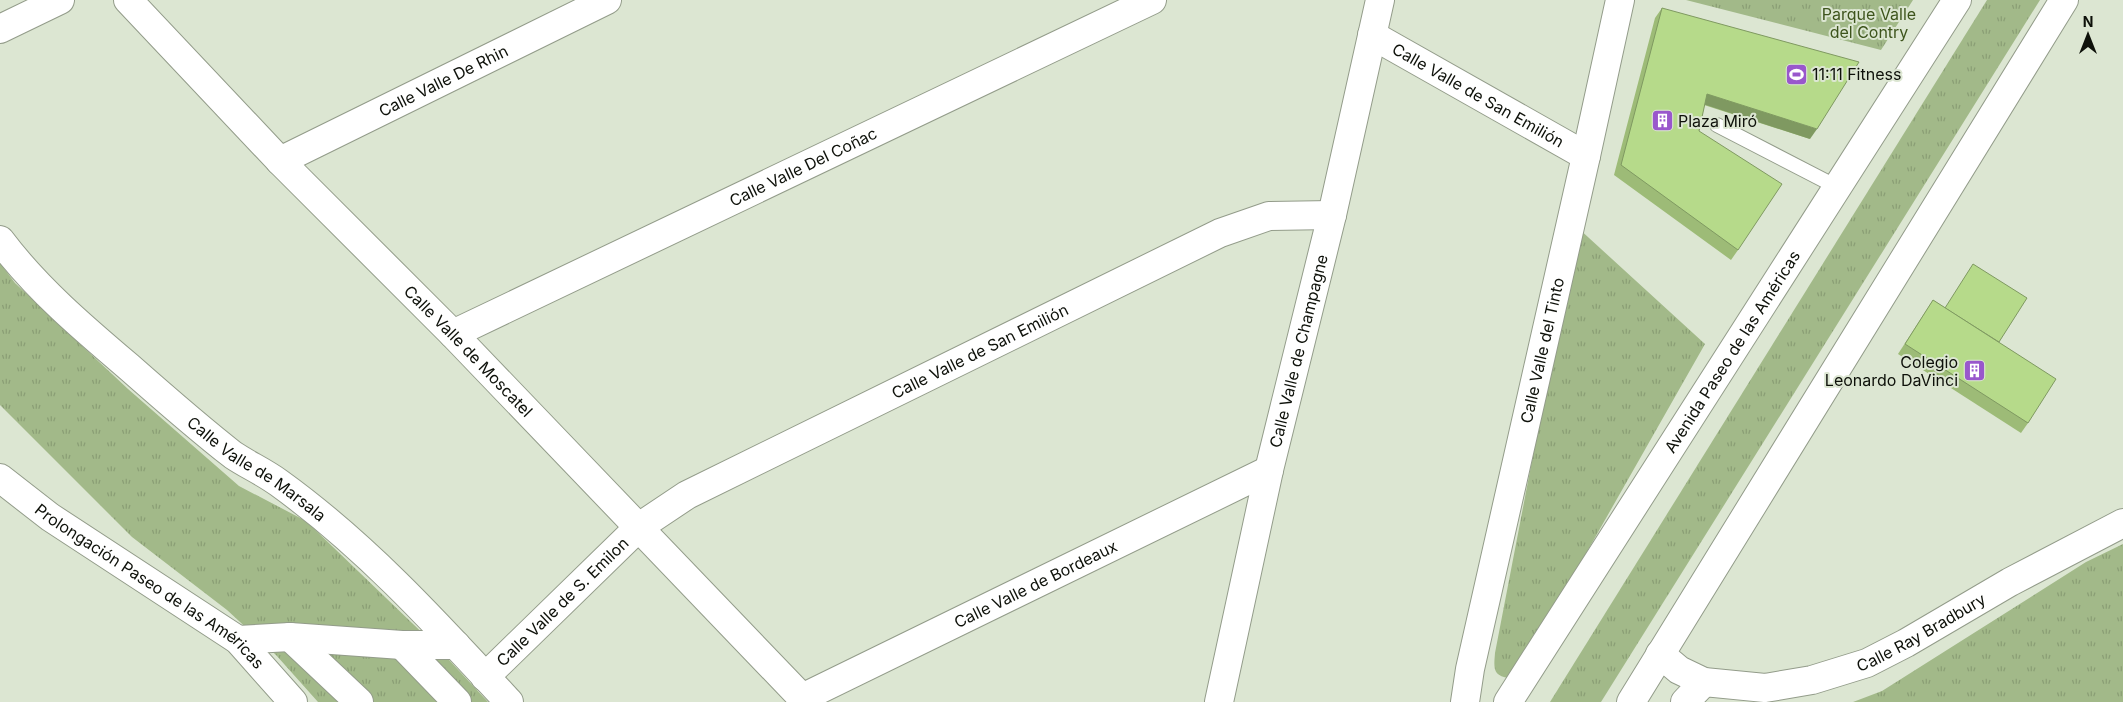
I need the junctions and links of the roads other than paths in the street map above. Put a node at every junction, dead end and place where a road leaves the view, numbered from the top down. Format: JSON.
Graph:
{"nodes":[{"id":1,"x":60,"y":0,"type":"edge"},
{"id":2,"x":128,"y":0,"type":"edge"},
{"id":3,"x":607,"y":0,"type":"edge"},
{"id":4,"x":1152,"y":0,"type":"edge"},
{"id":5,"x":1380,"y":0,"type":"edge"},
{"id":6,"x":1620,"y":0,"type":"edge"},
{"id":7,"x":1957,"y":0,"type":"edge"},
{"id":8,"x":2064,"y":0,"type":"edge"},
{"id":9,"x":0,"y":29,"type":"edge"},
{"id":10,"x":1372,"y":35,"type":"junction"},
{"id":11,"x":1717,"y":125,"type":"dead end"},
{"id":12,"x":1586,"y":156,"type":"junction"},
{"id":13,"x":280,"y":161,"type":"junction"},
{"id":14,"x":1837,"y":187,"type":"junction"},
{"id":15,"x":1332,"y":215,"type":"junction"},
{"id":16,"x":0,"y":240,"type":"edge"},
{"id":17,"x":453,"y":334,"type":"junction"},
{"id":18,"x":1270,"y":470,"type":"junction"},
{"id":19,"x":0,"y":478,"type":"edge"},
{"id":20,"x":2123,"y":522,"type":"edge"},
{"id":21,"x":639,"y":527,"type":"junction"},
{"id":22,"x":290,"y":637,"type":"junction"},
{"id":23,"x":238,"y":640,"type":"junction"},
{"id":24,"x":402,"y":645,"type":"junction"},
{"id":25,"x":456,"y":645,"type":"junction"},
{"id":26,"x":1660,"y":654,"type":"junction"},
{"id":27,"x":485,"y":676,"type":"junction"},
{"id":28,"x":1704,"y":682,"type":"junction"},
{"id":29,"x":804,"y":700,"type":"edge"},
{"id":30,"x":293,"y":702,"type":"edge"},
{"id":31,"x":359,"y":702,"type":"edge"},
{"id":32,"x":457,"y":702,"type":"edge"},
{"id":33,"x":508,"y":702,"type":"edge"},
{"id":34,"x":1219,"y":702,"type":"edge"},
{"id":35,"x":1465,"y":702,"type":"edge"},
{"id":36,"x":1508,"y":702,"type":"edge"},
{"id":37,"x":1631,"y":702,"type":"edge"},
{"id":38,"x":1686,"y":702,"type":"edge"}],
"edges":[{"from":1,"to":9,"type":"street"},
{"from":2,"to":13,"type":"street","name":"Calle Valle de Moscatel"},
{"from":3,"to":13,"type":"street","name":"Calle Valle De Rhin"},
{"from":4,"to":17,"type":"street","name":"Calle Valle Del Coñac"},
{"from":5,"to":10,"type":"street","name":"Calle Valle de Champagne"},
{"from":6,"to":12,"type":"street","name":"Calle Valle del Tinto"},
{"from":7,"to":14,"type":"street","name":"Avenida Paseo de las Américas"},
{"from":8,"to":26,"type":"street"},
{"from":10,"to":12,"type":"street","name":"Calle Valle de San Emilión"},
{"from":10,"to":15,"type":"street","name":"Calle Valle de Champagne"},
{"from":11,"to":14,"type":"lane"},
{"from":12,"to":35,"type":"street","name":"Calle Valle del Tinto"},
{"from":13,"to":17,"type":"street","name":"Calle Valle de Moscatel"},
{"from":14,"to":36,"type":"street","name":"Avenida Paseo de las Américas"},
{"from":15,"to":18,"type":"street","name":"Calle Valle de Champagne"},
{"from":15,"to":21,"type":"street","name":"Calle Valle de San Emilión"},
{"from":16,"to":25,"type":"street","name":"Calle Valle de Marsala"},
{"from":17,"to":21,"type":"street","name":"Calle Valle de Moscatel"},
{"from":18,"to":29,"type":"street","name":"Calle Valle de Bordeaux"},
{"from":18,"to":34,"type":"street","name":"Calle Valle de Champagne"},
{"from":19,"to":23,"type":"street","name":"Prolongación Paseo de las Américas"},
{"from":20,"to":28,"type":"street","name":"Calle Ray Bradbury"},
{"from":21,"to":27,"type":"street","name":"Calle Valle de S. Emilon"},
{"from":21,"to":29,"type":"street","name":"Calle Valle de Moscatel"},
{"from":22,"to":23,"type":"street"},
{"from":22,"to":24,"type":"street"},
{"from":22,"to":31,"type":"street"},
{"from":23,"to":30,"type":"street","name":"Prolongación Paseo de las Américas"},
{"from":24,"to":25,"type":"street"},
{"from":24,"to":32,"type":"street"},
{"from":25,"to":27,"type":"street","name":"Calle Valle de Marsala"},
{"from":26,"to":28,"type":"street","name":"Calle Ray Bradbury"},
{"from":26,"to":37,"type":"street"},
{"from":27,"to":33,"type":"street","name":"Calle Valle de Marsala"},
{"from":28,"to":38,"type":"street"}]}
